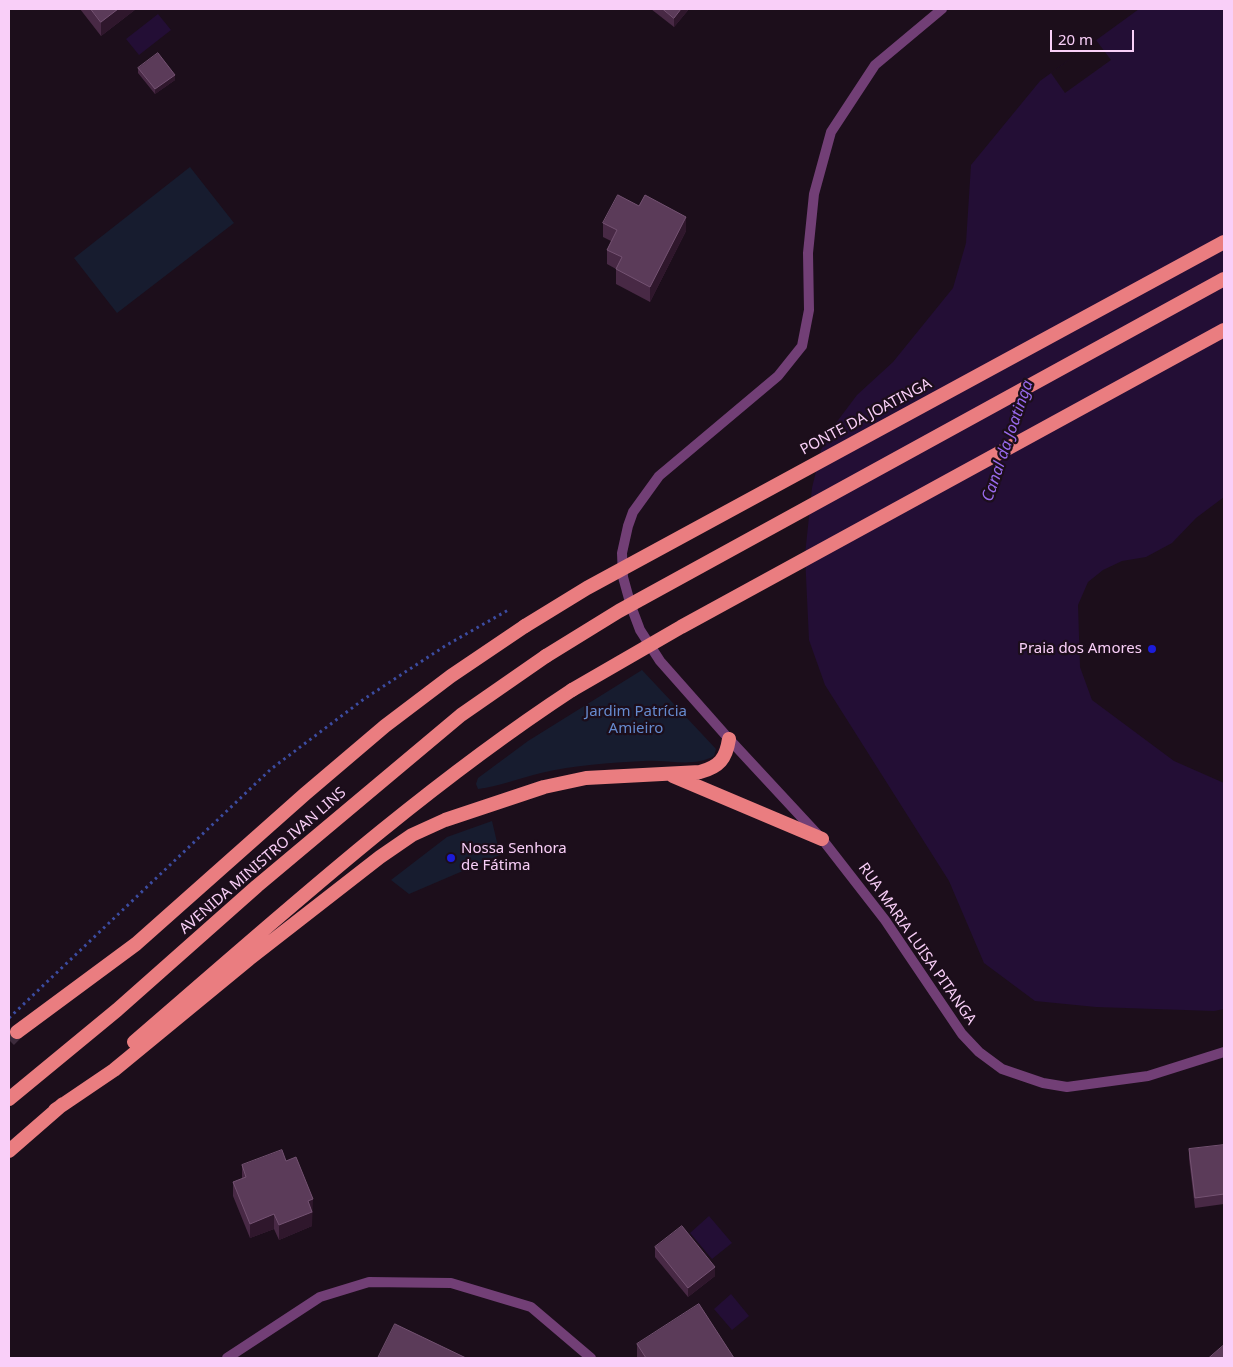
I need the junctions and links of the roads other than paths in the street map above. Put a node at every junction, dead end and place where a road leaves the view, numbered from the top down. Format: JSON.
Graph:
{"nodes":[{"id":1,"x":942,"y":9,"type":"edge"},
{"id":2,"x":1224,"y":242,"type":"edge"},
{"id":3,"x":1224,"y":279,"type":"edge"},
{"id":4,"x":1224,"y":330,"type":"edge"},
{"id":5,"x":729,"y":739,"type":"junction"},
{"id":6,"x":665,"y":774,"type":"junction"},
{"id":7,"x":822,"y":839,"type":"junction"},
{"id":8,"x":17,"y":1032,"type":"tunnel mouth"},
{"id":9,"x":1224,"y":1052,"type":"edge"},
{"id":10,"x":9,"y":1099,"type":"edge"},
{"id":11,"x":55,"y":1110,"type":"junction"},
{"id":12,"x":9,"y":1151,"type":"edge"},
{"id":13,"x":227,"y":1358,"type":"edge"},
{"id":14,"x":591,"y":1358,"type":"edge"}],
"edges":[{"from":1,"to":5,"type":"street","name":"RUA MARIA LUISA PITANGA"},
{"from":2,"to":8,"type":"highway","name":"PONTE DA JOATINGA","bridge":true},
{"from":3,"to":10,"type":"highway","name":"AVENIDA MINISTRO IVAN LINS","bridge":true},
{"from":4,"to":11,"type":"highway","bridge":true},
{"from":5,"to":6,"type":"highway"},
{"from":5,"to":7,"type":"street","name":"RUA MARIA LUISA PITANGA"},
{"from":6,"to":7,"type":"highway"},
{"from":6,"to":11,"type":"highway"},
{"from":7,"to":9,"type":"street","name":"RUA MARIA LUISA PITANGA"},
{"from":11,"to":12,"type":"highway"},
{"from":13,"to":14,"type":"street"}]}
